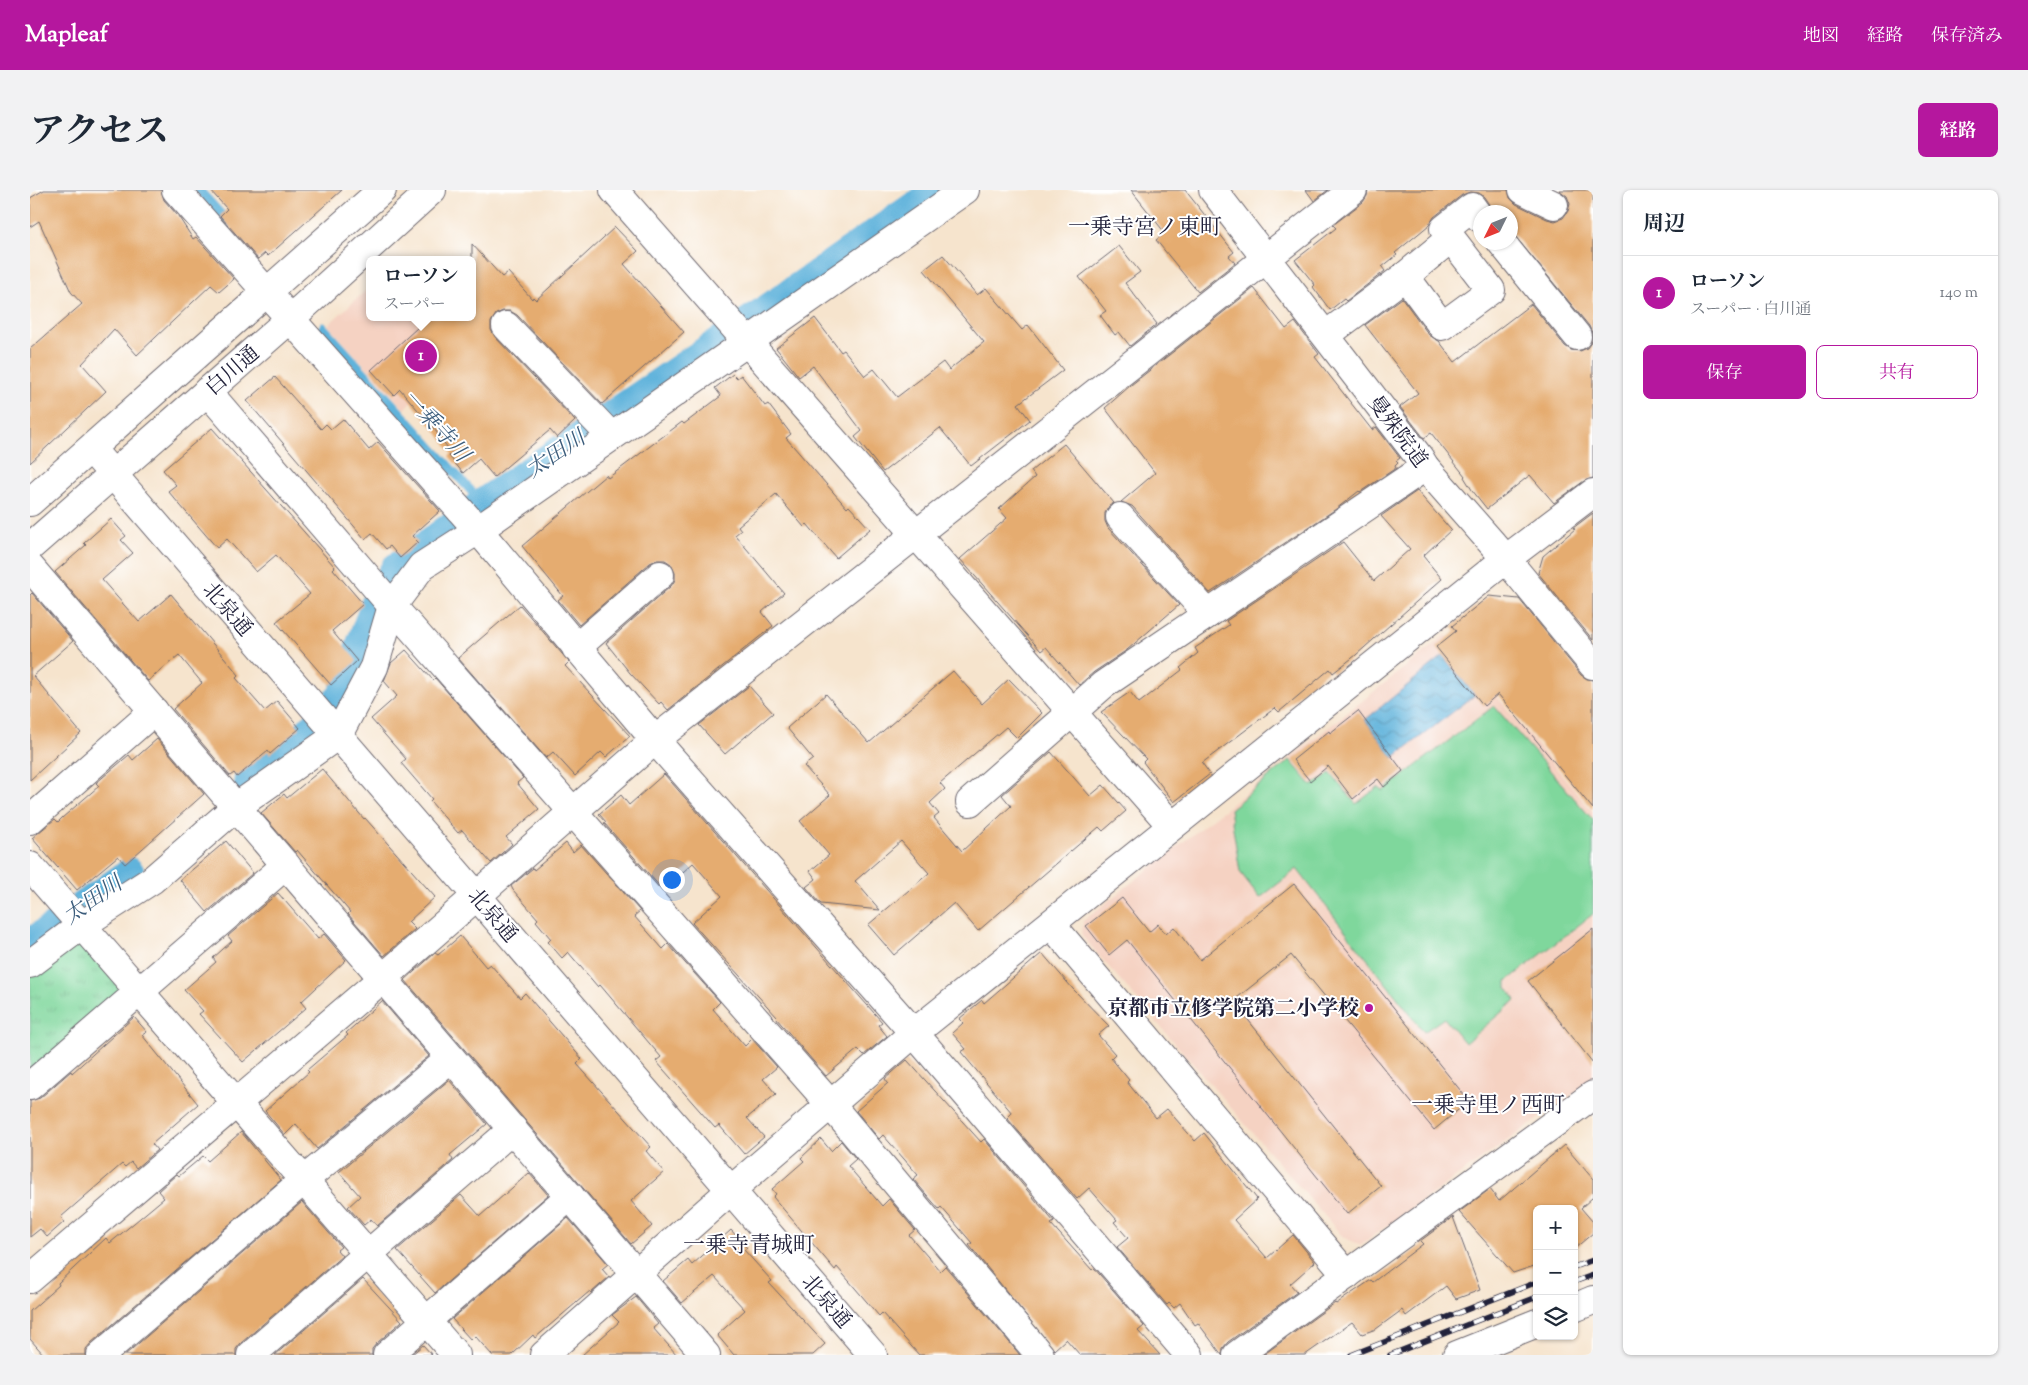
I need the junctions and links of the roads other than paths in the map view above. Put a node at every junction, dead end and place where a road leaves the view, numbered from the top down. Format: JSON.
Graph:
{"nodes":[{"id":1,"x":176,"y":190,"type":"edge"},
{"id":2,"x":382,"y":190,"type":"edge"},
{"id":3,"x":432,"y":190,"type":"edge"},
{"id":4,"x":614,"y":190,"type":"edge"},
{"id":5,"x":964,"y":190,"type":"edge"},
{"id":6,"x":1213,"y":190,"type":"edge"},
{"id":7,"x":1352,"y":190,"type":"edge"},
{"id":8,"x":1523,"y":190,"type":"edge"},
{"id":9,"x":1554,"y":205,"type":"dead end"},
{"id":10,"x":1473,"y":208,"type":"edge"},
{"id":11,"x":1451,"y":238,"type":"junction"},
{"id":12,"x":1507,"y":250,"type":"edge"},
{"id":13,"x":1266,"y":258,"type":"junction"},
{"id":14,"x":1405,"y":276,"type":"junction"},
{"id":15,"x":267,"y":292,"type":"junction"},
{"id":16,"x":290,"y":319,"type":"junction"},
{"id":17,"x":506,"y":326,"type":"dead end"},
{"id":18,"x":740,"y":333,"type":"junction"},
{"id":19,"x":1326,"y":335,"type":"junction"},
{"id":20,"x":1577,"y":336,"type":"dead end"},
{"id":21,"x":207,"y":391,"type":"junction"},
{"id":22,"x":612,"y":436,"type":"junction"},
{"id":23,"x":91,"y":449,"type":"junction"},
{"id":24,"x":1424,"y":467,"type":"junction"},
{"id":25,"x":113,"y":475,"type":"junction"},
{"id":26,"x":1593,"y":493,"type":"edge"},
{"id":27,"x":30,"y":502,"type":"edge"},
{"id":28,"x":1120,"y":517,"type":"dead end"},
{"id":29,"x":469,"y":520,"type":"junction"},
{"id":30,"x":917,"y":535,"type":"junction"},
{"id":31,"x":30,"y":547,"type":"edge"},
{"id":32,"x":1506,"y":559,"type":"junction"},
{"id":33,"x":30,"y":567,"type":"edge"},
{"id":34,"x":660,"y":575,"type":"dead end"},
{"id":35,"x":384,"y":596,"type":"junction"},
{"id":36,"x":1208,"y":614,"type":"junction"},
{"id":37,"x":576,"y":648,"type":"junction"},
{"id":38,"x":1593,"y":665,"type":"edge"},
{"id":39,"x":154,"y":711,"type":"junction"},
{"id":40,"x":1073,"y":713,"type":"junction"},
{"id":41,"x":328,"y":724,"type":"junction"},
{"id":42,"x":655,"y":740,"type":"junction"},
{"id":43,"x":970,"y":802,"type":"dead end"},
{"id":44,"x":236,"y":807,"type":"junction"},
{"id":45,"x":574,"y":812,"type":"junction"},
{"id":46,"x":30,"y":820,"type":"edge"},
{"id":47,"x":1171,"y":825,"type":"junction"},
{"id":48,"x":286,"y":865,"type":"junction"},
{"id":49,"x":30,"y":866,"type":"edge"},
{"id":50,"x":477,"y":896,"type":"junction"},
{"id":51,"x":73,"y":916,"type":"junction"},
{"id":52,"x":1051,"y":924,"type":"junction"},
{"id":53,"x":30,"y":964,"type":"edge"},
{"id":54,"x":383,"y":978,"type":"junction"},
{"id":55,"x":140,"y":992,"type":"junction"},
{"id":56,"x":914,"y":1033,"type":"junction"},
{"id":57,"x":451,"y":1058,"type":"junction"},
{"id":58,"x":30,"y":1086,"type":"edge"},
{"id":59,"x":1593,"y":1095,"type":"edge"},
{"id":60,"x":236,"y":1102,"type":"junction"},
{"id":61,"x":830,"y":1104,"type":"junction"},
{"id":62,"x":513,"y":1129,"type":"junction"},
{"id":63,"x":304,"y":1180,"type":"junction"},
{"id":64,"x":730,"y":1190,"type":"junction"},
{"id":65,"x":570,"y":1196,"type":"junction"},
{"id":66,"x":368,"y":1254,"type":"junction"},
{"id":67,"x":636,"y":1274,"type":"junction"},
{"id":68,"x":1347,"y":1275,"type":"junction"},
{"id":69,"x":30,"y":1279,"type":"edge"},
{"id":70,"x":1593,"y":1300,"type":"edge"},
{"id":71,"x":1578,"y":1306,"type":"edge"},
{"id":72,"x":427,"y":1321,"type":"junction"},
{"id":73,"x":1533,"y":1326,"type":"edge"},
{"id":74,"x":1497,"y":1348,"type":"edge"},
{"id":75,"x":101,"y":1355,"type":"edge"},
{"id":76,"x":251,"y":1355,"type":"edge"},
{"id":77,"x":387,"y":1355,"type":"edge"},
{"id":78,"x":456,"y":1355,"type":"edge"},
{"id":79,"x":544,"y":1355,"type":"edge"},
{"id":80,"x":706,"y":1355,"type":"edge"},
{"id":81,"x":874,"y":1355,"type":"edge"},
{"id":82,"x":1040,"y":1355,"type":"edge"},
{"id":83,"x":1189,"y":1355,"type":"edge"},
{"id":84,"x":1237,"y":1355,"type":"edge"},
{"id":85,"x":1457,"y":1355,"type":"edge"}],
"edges":[{"from":1,"to":15,"type":"street"},
{"from":2,"to":15,"type":"street","name":"白川通"},
{"from":3,"to":16,"type":"street","name":"白川通"},
{"from":4,"to":18,"type":"street"},
{"from":5,"to":18,"type":"street"},
{"from":6,"to":13,"type":"street","name":"曼殊院道"},
{"from":7,"to":13,"type":"street"},
{"from":8,"to":9,"type":"street"},
{"from":10,"to":11,"type":"street"},
{"from":11,"to":14,"type":"street"},
{"from":11,"to":14,"type":"street"},
{"from":12,"to":20,"type":"street"},
{"from":13,"to":19,"type":"street","name":"曼殊院道"},
{"from":13,"to":30,"type":"street"},
{"from":14,"to":19,"type":"street"},
{"from":15,"to":16,"type":"street"},
{"from":15,"to":23,"type":"street","name":"白川通"},
{"from":16,"to":21,"type":"street","name":"白川通"},
{"from":16,"to":29,"type":"street"},
{"from":17,"to":22,"type":"street"},
{"from":18,"to":22,"type":"street"},
{"from":18,"to":30,"type":"street"},
{"from":19,"to":24,"type":"street","name":"曼殊院道"},
{"from":21,"to":25,"type":"street","name":"白川通"},
{"from":21,"to":35,"type":"street"},
{"from":22,"to":29,"type":"street"},
{"from":23,"to":25,"type":"street","name":"北泉通"},
{"from":23,"to":27,"type":"street","name":"白川通"},
{"from":24,"to":32,"type":"street","name":"曼殊院道"},
{"from":24,"to":36,"type":"street"},
{"from":25,"to":31,"type":"street","name":"白川通"},
{"from":25,"to":41,"type":"street","name":"北泉通"},
{"from":26,"to":32,"type":"street"},
{"from":28,"to":36,"type":"street"},
{"from":29,"to":35,"type":"street"},
{"from":29,"to":37,"type":"street"},
{"from":30,"to":40,"type":"street"},
{"from":30,"to":42,"type":"street"},
{"from":32,"to":38,"type":"street","name":"曼殊院道"},
{"from":32,"to":47,"type":"street"},
{"from":33,"to":39,"type":"street"},
{"from":34,"to":37,"type":"street"},
{"from":35,"to":41,"type":"street"},
{"from":35,"to":45,"type":"street"},
{"from":36,"to":40,"type":"street"},
{"from":37,"to":42,"type":"street"},
{"from":39,"to":44,"type":"street"},
{"from":39,"to":46,"type":"street"},
{"from":40,"to":43,"type":"street"},
{"from":40,"to":47,"type":"street"},
{"from":41,"to":44,"type":"street"},
{"from":41,"to":50,"type":"street","name":"北泉通"},
{"from":42,"to":45,"type":"street"},
{"from":42,"to":56,"type":"street"},
{"from":44,"to":48,"type":"street"},
{"from":44,"to":51,"type":"street"},
{"from":45,"to":50,"type":"street"},
{"from":45,"to":61,"type":"street"},
{"from":47,"to":52,"type":"street"},
{"from":48,"to":54,"type":"street"},
{"from":48,"to":55,"type":"street"},
{"from":49,"to":51,"type":"street"},
{"from":50,"to":54,"type":"street"},
{"from":50,"to":64,"type":"street","name":"北泉通"},
{"from":51,"to":53,"type":"street"},
{"from":51,"to":55,"type":"street"},
{"from":52,"to":56,"type":"street"},
{"from":52,"to":68,"type":"street"},
{"from":54,"to":57,"type":"street"},
{"from":54,"to":60,"type":"street"},
{"from":55,"to":58,"type":"street"},
{"from":55,"to":60,"type":"street"},
{"from":56,"to":61,"type":"street"},
{"from":56,"to":83,"type":"street"},
{"from":57,"to":62,"type":"street"},
{"from":57,"to":63,"type":"street"},
{"from":59,"to":68,"type":"street"},
{"from":60,"to":63,"type":"street"},
{"from":60,"to":69,"type":"street"},
{"from":61,"to":64,"type":"street"},
{"from":61,"to":82,"type":"street"},
{"from":62,"to":65,"type":"street"},
{"from":62,"to":66,"type":"street"},
{"from":63,"to":66,"type":"street"},
{"from":63,"to":75,"type":"street"},
{"from":64,"to":67,"type":"street"},
{"from":64,"to":81,"type":"street","name":"北泉通"},
{"from":65,"to":67,"type":"street"},
{"from":65,"to":72,"type":"street"},
{"from":66,"to":72,"type":"street"},
{"from":66,"to":76,"type":"street"},
{"from":67,"to":79,"type":"street"},
{"from":67,"to":80,"type":"street"},
{"from":68,"to":84,"type":"street"},
{"from":70,"to":71,"type":"street"},
{"from":72,"to":77,"type":"street"},
{"from":72,"to":78,"type":"street"},
{"from":73,"to":74,"type":"street"},
{"from":74,"to":85,"type":"street"}]}
